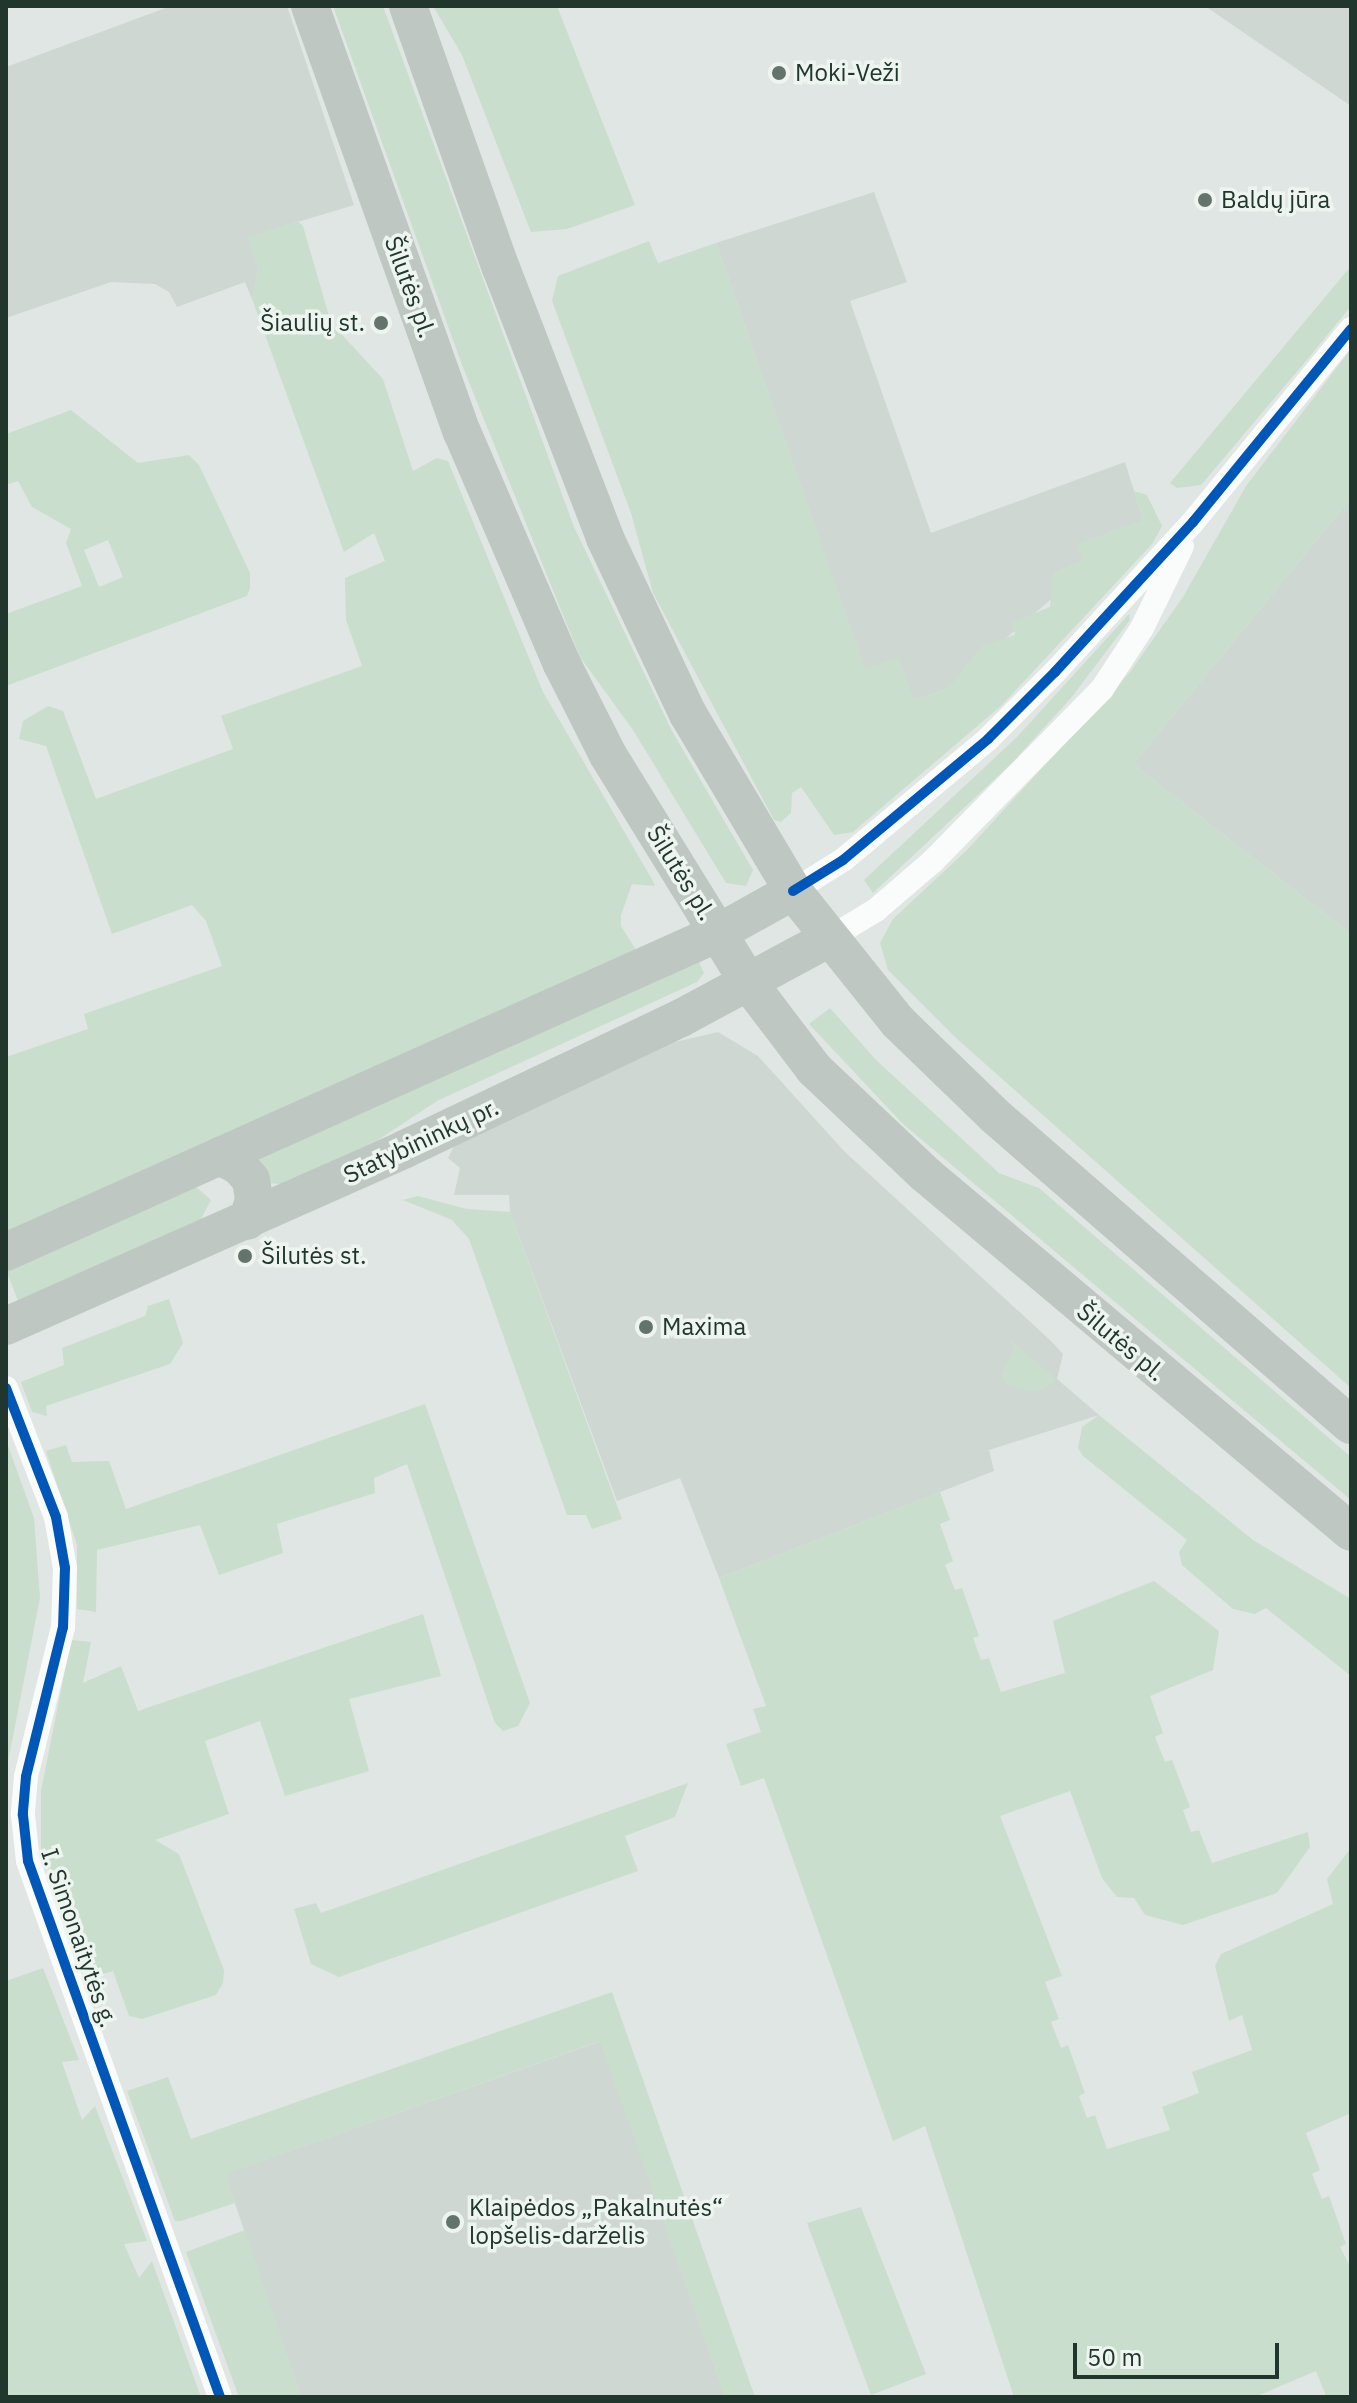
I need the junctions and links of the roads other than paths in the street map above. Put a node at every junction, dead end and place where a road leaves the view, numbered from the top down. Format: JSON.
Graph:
{"nodes":[{"id":1,"x":310,"y":6,"type":"edge"},
{"id":2,"x":408,"y":6,"type":"edge"},
{"id":3,"x":1351,"y":329,"type":"edge"},
{"id":4,"x":1193,"y":522,"type":"junction"},
{"id":5,"x":793,"y":891,"type":"junction"},
{"id":6,"x":718,"y":933,"type":"junction"},
{"id":7,"x":828,"y":939,"type":"junction"},
{"id":8,"x":748,"y":982,"type":"junction"},
{"id":9,"x":220,"y":1156,"type":"junction"},
{"id":10,"x":247,"y":1221,"type":"junction"},
{"id":11,"x":6,"y":1252,"type":"edge"},
{"id":12,"x":6,"y":1326,"type":"edge"},
{"id":13,"x":6,"y":1388,"type":"edge"},
{"id":14,"x":1351,"y":1425,"type":"edge"},
{"id":15,"x":1351,"y":1532,"type":"edge"},
{"id":16,"x":220,"y":2397,"type":"edge"}],
"edges":[{"from":1,"to":6,"type":"main road","name":"Šilutės pl."},
{"from":2,"to":5,"type":"main road"},
{"from":3,"to":4,"type":"street"},
{"from":4,"to":5,"type":"street"},
{"from":4,"to":7,"type":"street"},
{"from":5,"to":6,"type":"main road"},
{"from":5,"to":7,"type":"main road"},
{"from":6,"to":8,"type":"main road","name":"Šilutės pl."},
{"from":6,"to":9,"type":"main road"},
{"from":7,"to":8,"type":"main road","name":"Statybininkų pr."},
{"from":7,"to":14,"type":"main road"},
{"from":8,"to":10,"type":"main road","name":"Statybininkų pr."},
{"from":8,"to":15,"type":"main road","name":"Šilutės pl."},
{"from":9,"to":10,"type":"main road"},
{"from":9,"to":11,"type":"main road"},
{"from":10,"to":12,"type":"main road","name":"Statybininkų pr."},
{"from":13,"to":16,"type":"street","name":"I. Simonaitytės g."}]}
